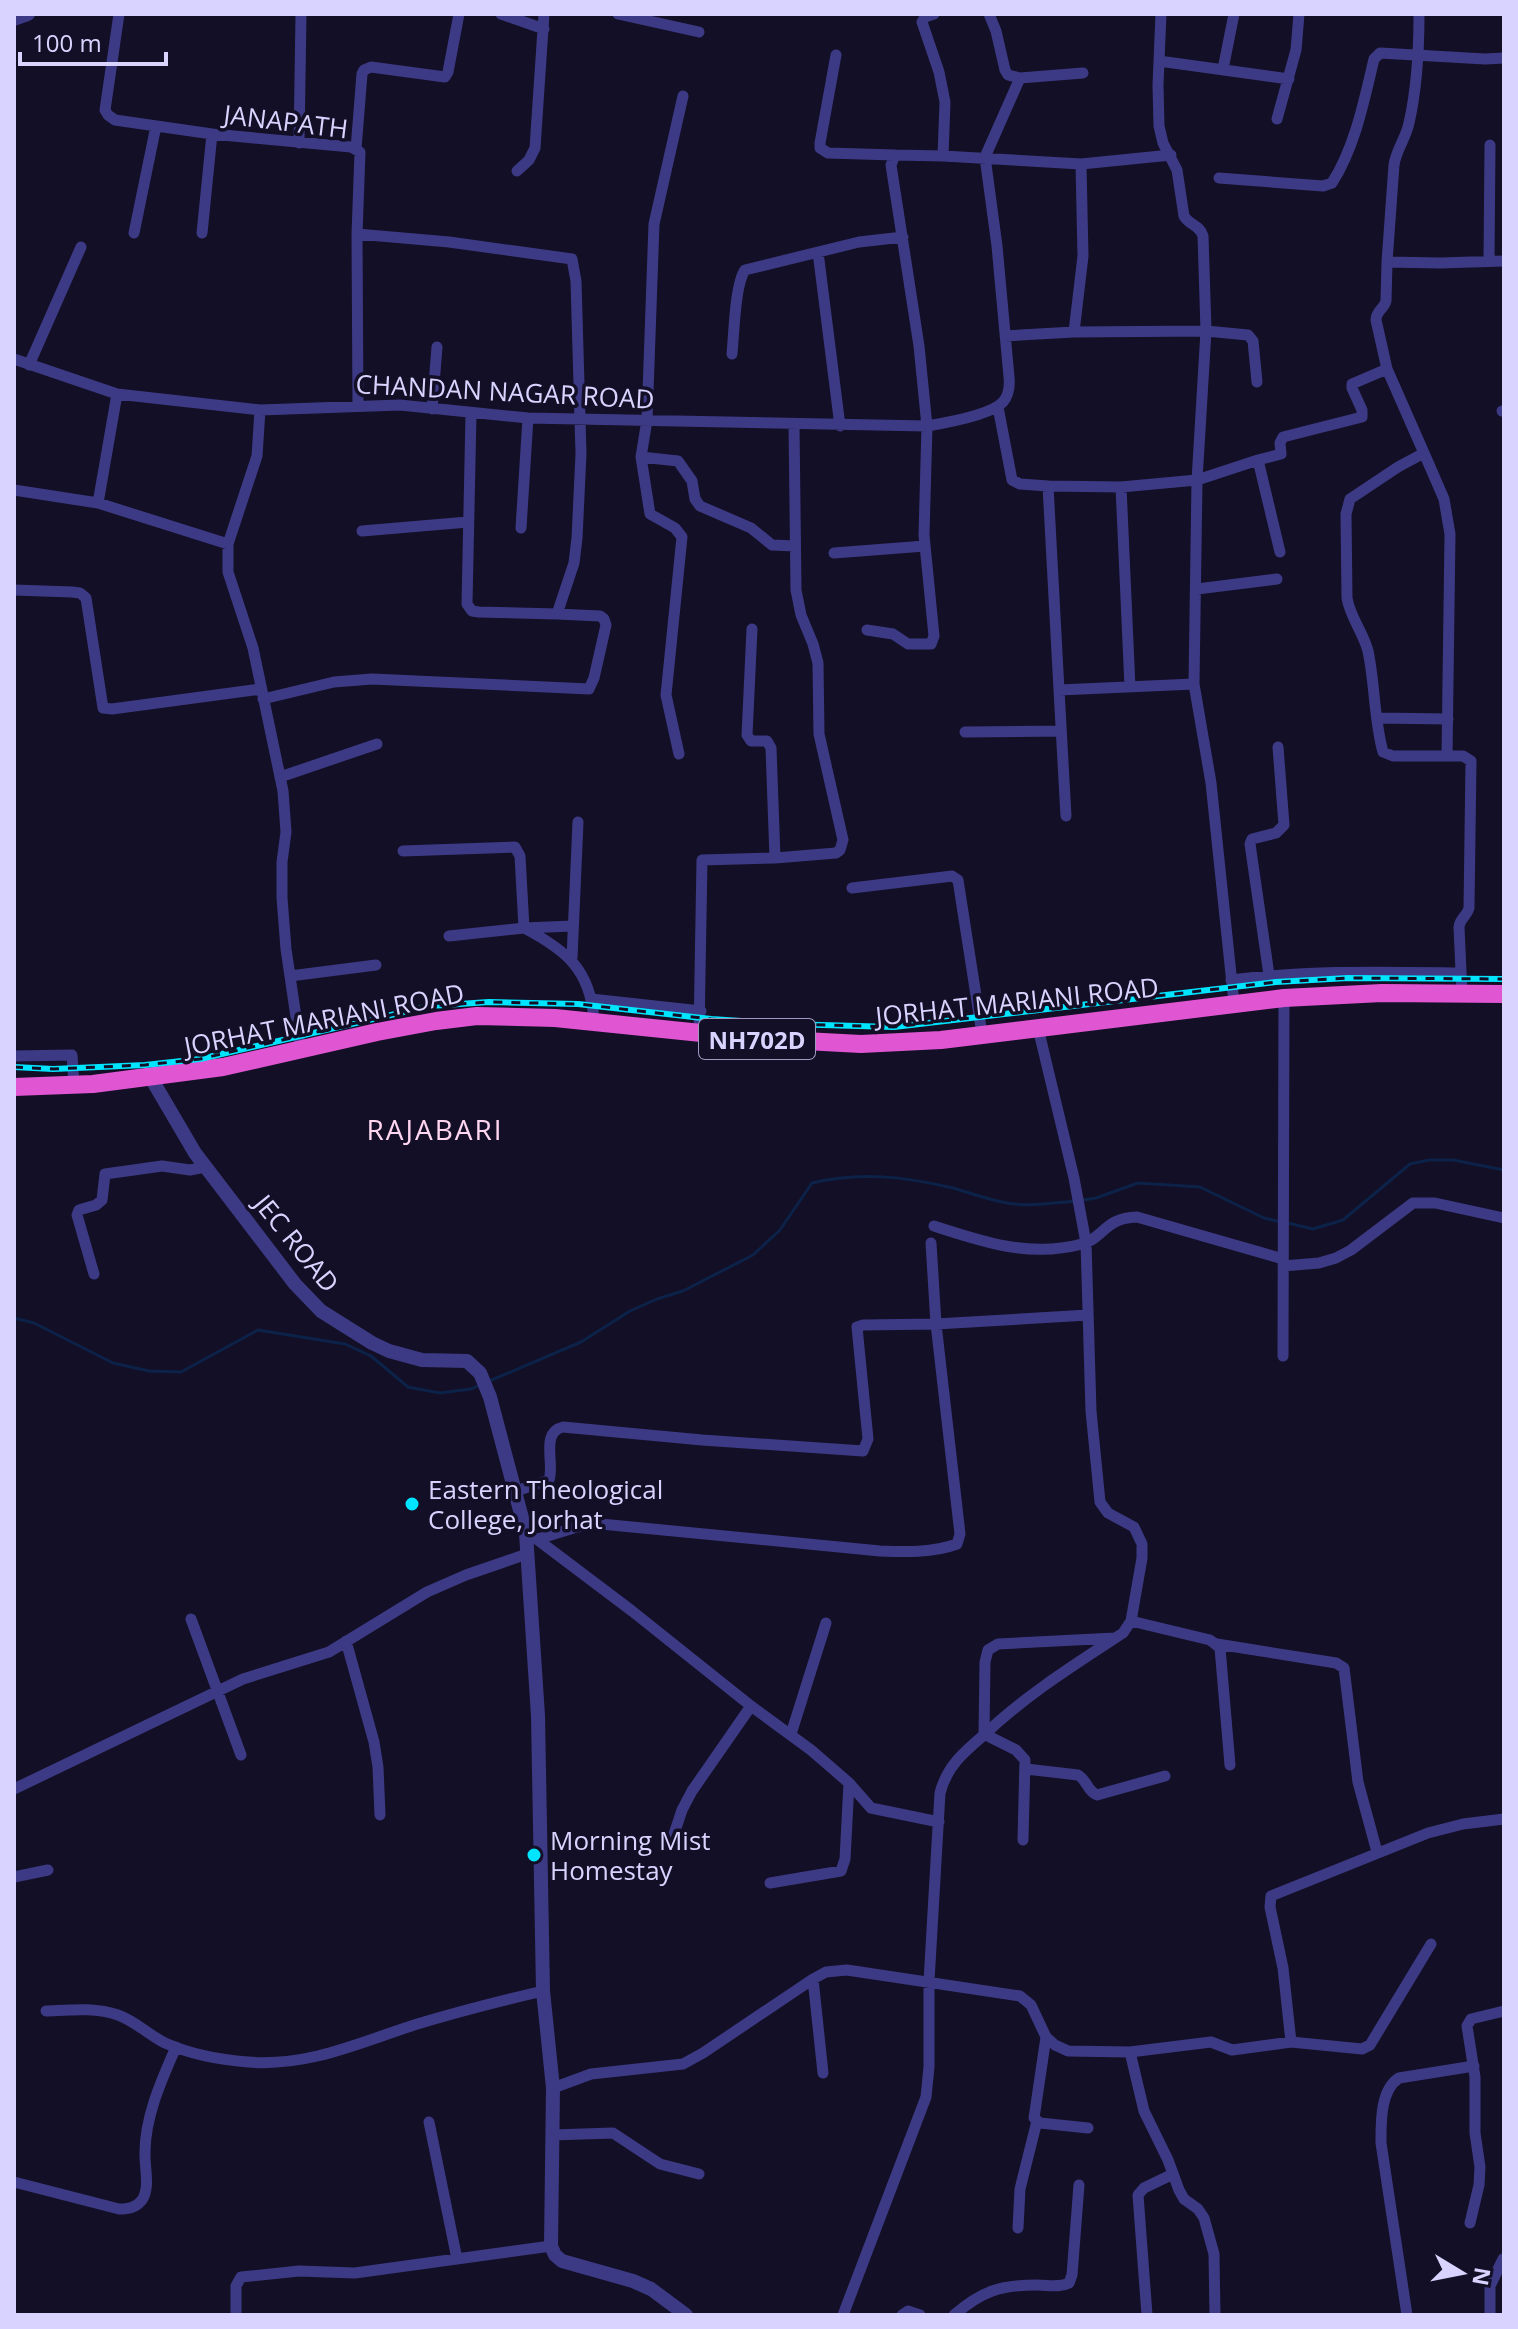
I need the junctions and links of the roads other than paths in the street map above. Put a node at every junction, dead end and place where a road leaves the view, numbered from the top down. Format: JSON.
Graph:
{"nodes":[{"id":1,"x":28,"y":14,"type":"edge"},
{"id":2,"x":119,"y":14,"type":"edge"},
{"id":3,"x":301,"y":14,"type":"edge"},
{"id":4,"x":459,"y":14,"type":"edge"},
{"id":5,"x":501,"y":14,"type":"edge"},
{"id":6,"x":544,"y":14,"type":"edge"},
{"id":7,"x":618,"y":14,"type":"edge"},
{"id":8,"x":989,"y":14,"type":"edge"},
{"id":9,"x":1161,"y":14,"type":"edge"},
{"id":10,"x":1234,"y":14,"type":"edge"},
{"id":11,"x":1299,"y":14,"type":"edge"},
{"id":12,"x":1419,"y":14,"type":"edge"},
{"id":13,"x":930,"y":15,"type":"edge"},
{"id":14,"x":14,"y":19,"type":"edge"},
{"id":15,"x":544,"y":29,"type":"junction"},
{"id":16,"x":699,"y":32,"type":"dead end"},
{"id":17,"x":1419,"y":54,"type":"junction"},
{"id":18,"x":836,"y":55,"type":"dead end"},
{"id":19,"x":1504,"y":58,"type":"edge"},
{"id":20,"x":1159,"y":61,"type":"junction"},
{"id":21,"x":1223,"y":69,"type":"junction"},
{"id":22,"x":1083,"y":73,"type":"dead end"},
{"id":23,"x":1020,"y":78,"type":"junction"},
{"id":24,"x":1289,"y":79,"type":"junction"},
{"id":25,"x":683,"y":96,"type":"dead end"},
{"id":26,"x":1277,"y":119,"type":"dead end"},
{"id":27,"x":156,"y":126,"type":"junction"},
{"id":28,"x":212,"y":134,"type":"junction"},
{"id":29,"x":299,"y":143,"type":"junction"},
{"id":30,"x":1490,"y":145,"type":"dead end"},
{"id":31,"x":356,"y":149,"type":"junction"},
{"id":32,"x":895,"y":155,"type":"junction"},
{"id":33,"x":1171,"y":155,"type":"junction"},
{"id":34,"x":943,"y":156,"type":"junction"},
{"id":35,"x":985,"y":157,"type":"junction"},
{"id":36,"x":1081,"y":164,"type":"junction"},
{"id":37,"x":517,"y":171,"type":"dead end"},
{"id":38,"x":1219,"y":178,"type":"dead end"},
{"id":39,"x":134,"y":233,"type":"dead end"},
{"id":40,"x":202,"y":233,"type":"dead end"},
{"id":41,"x":357,"y":234,"type":"junction"},
{"id":42,"x":903,"y":237,"type":"junction"},
{"id":43,"x":81,"y":247,"type":"dead end"},
{"id":44,"x":818,"y":252,"type":"junction"},
{"id":45,"x":1489,"y":261,"type":"junction"},
{"id":46,"x":1504,"y":261,"type":"edge"},
{"id":47,"x":1387,"y":262,"type":"junction"},
{"id":48,"x":1206,"y":331,"type":"junction"},
{"id":49,"x":1074,"y":332,"type":"junction"},
{"id":50,"x":1005,"y":336,"type":"junction"},
{"id":51,"x":437,"y":347,"type":"dead end"},
{"id":52,"x":732,"y":354,"type":"dead end"},
{"id":53,"x":14,"y":359,"type":"edge"},
{"id":54,"x":29,"y":365,"type":"junction"},
{"id":55,"x":1387,"y":369,"type":"junction"},
{"id":56,"x":1257,"y":382,"type":"dead end"},
{"id":57,"x":117,"y":394,"type":"junction"},
{"id":58,"x":358,"y":405,"type":"junction"},
{"id":59,"x":998,"y":407,"type":"junction"},
{"id":60,"x":432,"y":409,"type":"junction"},
{"id":61,"x":260,"y":410,"type":"junction"},
{"id":62,"x":471,"y":414,"type":"junction"},
{"id":63,"x":528,"y":418,"type":"junction"},
{"id":64,"x":580,"y":420,"type":"junction"},
{"id":65,"x":647,"y":420,"type":"junction"},
{"id":66,"x":794,"y":424,"type":"junction"},
{"id":67,"x":840,"y":426,"type":"junction"},
{"id":68,"x":927,"y":426,"type":"junction"},
{"id":69,"x":1424,"y":453,"type":"junction"},
{"id":70,"x":641,"y":457,"type":"junction"},
{"id":71,"x":1258,"y":460,"type":"junction"},
{"id":72,"x":1197,"y":480,"type":"junction"},
{"id":73,"x":1048,"y":486,"type":"junction"},
{"id":74,"x":1121,"y":487,"type":"junction"},
{"id":75,"x":14,"y":490,"type":"edge"},
{"id":76,"x":98,"y":503,"type":"junction"},
{"id":77,"x":468,"y":522,"type":"junction"},
{"id":78,"x":521,"y":528,"type":"dead end"},
{"id":79,"x":362,"y":531,"type":"dead end"},
{"id":80,"x":228,"y":544,"type":"junction"},
{"id":81,"x":795,"y":546,"type":"junction"},
{"id":82,"x":925,"y":546,"type":"junction"},
{"id":83,"x":1280,"y":552,"type":"dead end"},
{"id":84,"x":834,"y":553,"type":"dead end"},
{"id":85,"x":1277,"y":579,"type":"dead end"},
{"id":86,"x":1197,"y":589,"type":"junction"},
{"id":87,"x":14,"y":590,"type":"edge"},
{"id":88,"x":557,"y":614,"type":"junction"},
{"id":89,"x":752,"y":629,"type":"dead end"},
{"id":90,"x":867,"y":630,"type":"dead end"},
{"id":91,"x":1194,"y":684,"type":"junction"},
{"id":92,"x":1130,"y":687,"type":"junction"},
{"id":93,"x":1059,"y":690,"type":"junction"},
{"id":94,"x":262,"y":694,"type":"junction"},
{"id":95,"x":1378,"y":718,"type":"junction"},
{"id":96,"x":1448,"y":719,"type":"junction"},
{"id":97,"x":1061,"y":731,"type":"junction"},
{"id":98,"x":965,"y":732,"type":"dead end"},
{"id":99,"x":377,"y":744,"type":"dead end"},
{"id":100,"x":1278,"y":747,"type":"dead end"},
{"id":101,"x":679,"y":754,"type":"dead end"},
{"id":102,"x":1447,"y":756,"type":"junction"},
{"id":103,"x":280,"y":777,"type":"junction"},
{"id":104,"x":1066,"y":816,"type":"dead end"},
{"id":105,"x":578,"y":822,"type":"dead end"},
{"id":106,"x":403,"y":851,"type":"dead end"},
{"id":107,"x":775,"y":858,"type":"junction"},
{"id":108,"x":852,"y":888,"type":"dead end"},
{"id":109,"x":573,"y":926,"type":"junction"},
{"id":110,"x":524,"y":928,"type":"junction"},
{"id":111,"x":449,"y":936,"type":"dead end"},
{"id":112,"x":572,"y":958,"type":"junction"},
{"id":113,"x":376,"y":965,"type":"dead end"},
{"id":114,"x":1461,"y":973,"type":"junction"},
{"id":115,"x":1269,"y":975,"type":"junction"},
{"id":116,"x":290,"y":976,"type":"junction"},
{"id":117,"x":1231,"y":980,"type":"junction"},
{"id":118,"x":1462,"y":994,"type":"junction"},
{"id":119,"x":1504,"y":994,"type":"edge"},
{"id":120,"x":1284,"y":998,"type":"junction"},
{"id":121,"x":591,"y":999,"type":"junction"},
{"id":122,"x":1234,"y":1003,"type":"junction"},
{"id":123,"x":701,"y":1011,"type":"junction"},
{"id":124,"x":594,"y":1021,"type":"junction"},
{"id":125,"x":1038,"y":1028,"type":"junction"},
{"id":126,"x":699,"y":1033,"type":"junction"},
{"id":127,"x":982,"y":1034,"type":"junction"},
{"id":128,"x":301,"y":1051,"type":"junction"},
{"id":129,"x":14,"y":1056,"type":"edge"},
{"id":130,"x":151,"y":1078,"type":"junction"},
{"id":131,"x":74,"y":1085,"type":"junction"},
{"id":132,"x":14,"y":1087,"type":"edge"},
{"id":133,"x":205,"y":1167,"type":"junction"},
{"id":134,"x":1504,"y":1218,"type":"edge"},
{"id":135,"x":934,"y":1226,"type":"dead end"},
{"id":136,"x":931,"y":1243,"type":"dead end"},
{"id":137,"x":1086,"y":1243,"type":"junction"},
{"id":138,"x":1283,"y":1257,"type":"junction"},
{"id":139,"x":94,"y":1274,"type":"dead end"},
{"id":140,"x":1088,"y":1315,"type":"junction"},
{"id":141,"x":936,"y":1324,"type":"junction"},
{"id":142,"x":1283,"y":1356,"type":"dead end"},
{"id":143,"x":516,"y":1491,"type":"junction"},
{"id":144,"x":532,"y":1536,"type":"junction"},
{"id":145,"x":527,"y":1554,"type":"junction"},
{"id":146,"x":191,"y":1619,"type":"dead end"},
{"id":147,"x":1131,"y":1621,"type":"junction"},
{"id":148,"x":826,"y":1623,"type":"dead end"},
{"id":149,"x":1116,"y":1638,"type":"junction"},
{"id":150,"x":346,"y":1641,"type":"junction"},
{"id":151,"x":1217,"y":1644,"type":"junction"},
{"id":152,"x":218,"y":1691,"type":"junction"},
{"id":153,"x":751,"y":1706,"type":"junction"},
{"id":154,"x":791,"y":1734,"type":"junction"},
{"id":155,"x":984,"y":1734,"type":"junction"},
{"id":156,"x":241,"y":1755,"type":"dead end"},
{"id":157,"x":1230,"y":1765,"type":"dead end"},
{"id":158,"x":1026,"y":1769,"type":"junction"},
{"id":159,"x":1165,"y":1776,"type":"dead end"},
{"id":160,"x":849,"y":1783,"type":"junction"},
{"id":161,"x":14,"y":1789,"type":"edge"},
{"id":162,"x":380,"y":1815,"type":"dead end"},
{"id":163,"x":1504,"y":1819,"type":"edge"},
{"id":164,"x":939,"y":1822,"type":"junction"},
{"id":165,"x":1023,"y":1840,"type":"dead end"},
{"id":166,"x":670,"y":1846,"type":"dead end"},
{"id":167,"x":1377,"y":1852,"type":"junction"},
{"id":168,"x":48,"y":1870,"type":"dead end"},
{"id":169,"x":14,"y":1877,"type":"edge"},
{"id":170,"x":770,"y":1883,"type":"dead end"},
{"id":171,"x":1431,"y":1944,"type":"dead end"},
{"id":172,"x":813,"y":1979,"type":"junction"},
{"id":173,"x":929,"y":1981,"type":"junction"},
{"id":174,"x":543,"y":1991,"type":"junction"},
{"id":175,"x":46,"y":2011,"type":"dead end"},
{"id":176,"x":1504,"y":2011,"type":"edge"},
{"id":177,"x":1046,"y":2037,"type":"junction"},
{"id":178,"x":1291,"y":2042,"type":"junction"},
{"id":179,"x":176,"y":2047,"type":"junction"},
{"id":180,"x":1130,"y":2052,"type":"junction"},
{"id":181,"x":1474,"y":2066,"type":"junction"},
{"id":182,"x":823,"y":2073,"type":"dead end"},
{"id":183,"x":553,"y":2088,"type":"junction"},
{"id":184,"x":1037,"y":2121,"type":"junction"},
{"id":185,"x":429,"y":2122,"type":"dead end"},
{"id":186,"x":1088,"y":2128,"type":"dead end"},
{"id":187,"x":552,"y":2135,"type":"junction"},
{"id":188,"x":699,"y":2174,"type":"dead end"},
{"id":189,"x":1173,"y":2174,"type":"junction"},
{"id":190,"x":14,"y":2182,"type":"edge"},
{"id":191,"x":1079,"y":2185,"type":"dead end"},
{"id":192,"x":1470,"y":2223,"type":"dead end"},
{"id":193,"x":1018,"y":2228,"type":"dead end"},
{"id":194,"x":551,"y":2246,"type":"junction"},
{"id":195,"x":457,"y":2259,"type":"junction"},
{"id":196,"x":1503,"y":2259,"type":"edge"},
{"id":197,"x":847,"y":2314,"type":"edge"},
{"id":198,"x":236,"y":2315,"type":"edge"},
{"id":199,"x":686,"y":2315,"type":"edge"},
{"id":200,"x":902,"y":2315,"type":"edge"},
{"id":201,"x":920,"y":2315,"type":"edge"},
{"id":202,"x":954,"y":2315,"type":"edge"},
{"id":203,"x":1147,"y":2315,"type":"edge"},
{"id":204,"x":1215,"y":2315,"type":"edge"},
{"id":205,"x":1407,"y":2315,"type":"edge"},
{"id":206,"x":1490,"y":2315,"type":"edge"}],
"edges":[{"from":1,"to":14,"type":"street"},
{"from":2,"to":27,"type":"street","name":"JANAPATH"},
{"from":3,"to":29,"type":"street"},
{"from":4,"to":31,"type":"street"},
{"from":5,"to":15,"type":"street"},
{"from":6,"to":15,"type":"street"},
{"from":7,"to":16,"type":"street"},
{"from":8,"to":23,"type":"street"},
{"from":9,"to":20,"type":"street"},
{"from":10,"to":21,"type":"street"},
{"from":11,"to":24,"type":"street"},
{"from":12,"to":17,"type":"street"},
{"from":13,"to":34,"type":"street"},
{"from":15,"to":37,"type":"street"},
{"from":17,"to":19,"type":"street"},
{"from":17,"to":38,"type":"street"},
{"from":17,"to":47,"type":"street"},
{"from":18,"to":32,"type":"street"},
{"from":20,"to":21,"type":"street"},
{"from":20,"to":33,"type":"street"},
{"from":21,"to":24,"type":"street"},
{"from":22,"to":23,"type":"street"},
{"from":23,"to":35,"type":"street"},
{"from":24,"to":26,"type":"street"},
{"from":25,"to":65,"type":"street"},
{"from":27,"to":28,"type":"street","name":"JANAPATH"},
{"from":27,"to":39,"type":"street"},
{"from":28,"to":29,"type":"street","name":"JANAPATH"},
{"from":28,"to":40,"type":"street"},
{"from":29,"to":31,"type":"street","name":"JANAPATH"},
{"from":30,"to":45,"type":"street"},
{"from":31,"to":41,"type":"street","name":"JANAPATH"},
{"from":32,"to":34,"type":"street"},
{"from":32,"to":42,"type":"street"},
{"from":33,"to":36,"type":"street"},
{"from":33,"to":48,"type":"street"},
{"from":34,"to":35,"type":"street"},
{"from":35,"to":36,"type":"street"},
{"from":35,"to":50,"type":"street"},
{"from":36,"to":49,"type":"street"},
{"from":41,"to":58,"type":"street","name":"JANAPATH"},
{"from":41,"to":64,"type":"street"},
{"from":42,"to":44,"type":"street"},
{"from":42,"to":68,"type":"street"},
{"from":43,"to":54,"type":"street"},
{"from":44,"to":52,"type":"street"},
{"from":44,"to":67,"type":"street"},
{"from":45,"to":46,"type":"street"},
{"from":45,"to":47,"type":"street"},
{"from":47,"to":55,"type":"street"},
{"from":48,"to":49,"type":"street"},
{"from":48,"to":56,"type":"street"},
{"from":48,"to":72,"type":"street"},
{"from":49,"to":50,"type":"street"},
{"from":50,"to":59,"type":"street"},
{"from":51,"to":60,"type":"street"},
{"from":53,"to":54,"type":"street","name":"CHANDAN NAGAR ROAD"},
{"from":54,"to":57,"type":"street","name":"CHANDAN NAGAR ROAD"},
{"from":55,"to":69,"type":"street"},
{"from":55,"to":71,"type":"street"},
{"from":57,"to":61,"type":"street","name":"CHANDAN NAGAR ROAD"},
{"from":57,"to":76,"type":"street"},
{"from":58,"to":60,"type":"street","name":"CHANDAN NAGAR ROAD"},
{"from":58,"to":61,"type":"street","name":"CHANDAN NAGAR ROAD"},
{"from":59,"to":68,"type":"street","name":"CHANDAN NAGAR ROAD"},
{"from":59,"to":73,"type":"street"},
{"from":60,"to":62,"type":"street","name":"CHANDAN NAGAR ROAD"},
{"from":61,"to":80,"type":"street"},
{"from":62,"to":63,"type":"street","name":"CHANDAN NAGAR ROAD"},
{"from":62,"to":77,"type":"street"},
{"from":63,"to":64,"type":"street","name":"CHANDAN NAGAR ROAD"},
{"from":63,"to":78,"type":"street"},
{"from":64,"to":65,"type":"street","name":"CHANDAN NAGAR ROAD"},
{"from":64,"to":88,"type":"street"},
{"from":65,"to":66,"type":"street","name":"CHANDAN NAGAR ROAD"},
{"from":65,"to":70,"type":"street"},
{"from":66,"to":67,"type":"street","name":"CHANDAN NAGAR ROAD"},
{"from":66,"to":81,"type":"street"},
{"from":67,"to":68,"type":"street","name":"CHANDAN NAGAR ROAD"},
{"from":68,"to":82,"type":"street"},
{"from":69,"to":95,"type":"street"},
{"from":69,"to":96,"type":"street"},
{"from":70,"to":81,"type":"street"},
{"from":70,"to":101,"type":"street"},
{"from":71,"to":72,"type":"street"},
{"from":71,"to":83,"type":"street"},
{"from":72,"to":74,"type":"street"},
{"from":72,"to":86,"type":"street"},
{"from":73,"to":74,"type":"street"},
{"from":73,"to":93,"type":"street"},
{"from":74,"to":92,"type":"street"},
{"from":75,"to":76,"type":"street"},
{"from":76,"to":80,"type":"street"},
{"from":77,"to":79,"type":"street"},
{"from":77,"to":88,"type":"street"},
{"from":80,"to":94,"type":"street"},
{"from":81,"to":107,"type":"street"},
{"from":82,"to":84,"type":"street"},
{"from":82,"to":90,"type":"street"},
{"from":85,"to":86,"type":"street"},
{"from":86,"to":91,"type":"street"},
{"from":87,"to":94,"type":"street"},
{"from":88,"to":94,"type":"street"},
{"from":89,"to":107,"type":"street"},
{"from":91,"to":92,"type":"street"},
{"from":91,"to":117,"type":"street"},
{"from":92,"to":93,"type":"street"},
{"from":93,"to":97,"type":"street"},
{"from":94,"to":103,"type":"street"},
{"from":95,"to":96,"type":"street"},
{"from":95,"to":102,"type":"street"},
{"from":96,"to":102,"type":"street"},
{"from":97,"to":98,"type":"street"},
{"from":97,"to":104,"type":"street"},
{"from":99,"to":103,"type":"street"},
{"from":100,"to":115,"type":"street"},
{"from":102,"to":114,"type":"street"},
{"from":103,"to":116,"type":"street"},
{"from":105,"to":109,"type":"street"},
{"from":106,"to":110,"type":"street"},
{"from":107,"to":123,"type":"street"},
{"from":108,"to":127,"type":"street"},
{"from":109,"to":110,"type":"street"},
{"from":109,"to":112,"type":"street"},
{"from":110,"to":111,"type":"street"},
{"from":110,"to":112,"type":"street"},
{"from":112,"to":121,"type":"street"},
{"from":113,"to":116,"type":"street"},
{"from":114,"to":115,"type":"street"},
{"from":114,"to":118,"type":"street"},
{"from":115,"to":117,"type":"street"},
{"from":116,"to":128,"type":"street"},
{"from":117,"to":122,"type":"street"},
{"from":118,"to":119,"type":"highway","name":"JORHAT MARIANI ROAD","number":"NH702D"},
{"from":118,"to":120,"type":"highway","name":"JORHAT MARIANI ROAD","number":"NH702D"},
{"from":120,"to":122,"type":"highway","name":"JORHAT MARIANI ROAD","number":"NH702D"},
{"from":120,"to":138,"type":"street"},
{"from":121,"to":123,"type":"street"},
{"from":121,"to":124,"type":"street"},
{"from":122,"to":125,"type":"highway","name":"JORHAT MARIANI ROAD","number":"NH702D"},
{"from":123,"to":126,"type":"street"},
{"from":124,"to":126,"type":"highway","name":"JORHAT MARIANI ROAD","number":"NH702D"},
{"from":124,"to":128,"type":"highway","name":"JORHAT MARIANI ROAD","number":"NH702D"},
{"from":125,"to":127,"type":"highway","name":"JORHAT MARIANI ROAD","number":"NH702D"},
{"from":125,"to":137,"type":"street"},
{"from":126,"to":127,"type":"highway","name":"JORHAT MARIANI ROAD","number":"NH702D"},
{"from":128,"to":130,"type":"highway","name":"JORHAT MARIANI ROAD","number":"NH702D"},
{"from":129,"to":131,"type":"street"},
{"from":130,"to":131,"type":"highway","name":"JORHAT MARIANI ROAD","number":"NH702D"},
{"from":130,"to":133,"type":"street","name":"JEC ROAD"},
{"from":131,"to":132,"type":"highway","name":"JORHAT MARIANI ROAD","number":"NH702D"},
{"from":133,"to":139,"type":"street"},
{"from":133,"to":143,"type":"street","name":"JEC ROAD"},
{"from":134,"to":138,"type":"street"},
{"from":135,"to":137,"type":"street"},
{"from":136,"to":141,"type":"street"},
{"from":137,"to":138,"type":"street"},
{"from":137,"to":140,"type":"street"},
{"from":138,"to":142,"type":"street"},
{"from":140,"to":141,"type":"street"},
{"from":140,"to":147,"type":"street"},
{"from":141,"to":143,"type":"street"},
{"from":141,"to":144,"type":"street"},
{"from":143,"to":144,"type":"street","name":"JEC ROAD"},
{"from":144,"to":145,"type":"street","name":"JEC ROAD"},
{"from":144,"to":153,"type":"street"},
{"from":145,"to":150,"type":"street"},
{"from":145,"to":174,"type":"street","name":"JEC ROAD"},
{"from":146,"to":152,"type":"street"},
{"from":147,"to":149,"type":"street"},
{"from":147,"to":151,"type":"street"},
{"from":148,"to":154,"type":"street"},
{"from":149,"to":155,"type":"street"},
{"from":149,"to":155,"type":"street"},
{"from":150,"to":152,"type":"street"},
{"from":150,"to":162,"type":"street"},
{"from":151,"to":157,"type":"street"},
{"from":151,"to":167,"type":"street"},
{"from":152,"to":156,"type":"street"},
{"from":152,"to":161,"type":"street"},
{"from":153,"to":154,"type":"street"},
{"from":153,"to":166,"type":"street"},
{"from":154,"to":160,"type":"street"},
{"from":155,"to":158,"type":"street"},
{"from":155,"to":164,"type":"street"},
{"from":158,"to":159,"type":"street"},
{"from":158,"to":165,"type":"street"},
{"from":160,"to":164,"type":"street"},
{"from":160,"to":170,"type":"street"},
{"from":163,"to":167,"type":"street"},
{"from":164,"to":173,"type":"street"},
{"from":167,"to":178,"type":"street"},
{"from":168,"to":169,"type":"street"},
{"from":171,"to":178,"type":"street"},
{"from":172,"to":173,"type":"street"},
{"from":172,"to":182,"type":"street"},
{"from":172,"to":183,"type":"street"},
{"from":173,"to":177,"type":"street"},
{"from":173,"to":197,"type":"street"},
{"from":174,"to":179,"type":"street"},
{"from":174,"to":183,"type":"street","name":"JEC ROAD"},
{"from":175,"to":179,"type":"street"},
{"from":176,"to":181,"type":"street"},
{"from":177,"to":180,"type":"street"},
{"from":177,"to":184,"type":"street"},
{"from":178,"to":180,"type":"street"},
{"from":179,"to":190,"type":"street"},
{"from":180,"to":189,"type":"street"},
{"from":181,"to":192,"type":"street"},
{"from":181,"to":205,"type":"street"},
{"from":183,"to":187,"type":"street","name":"JEC ROAD"},
{"from":184,"to":186,"type":"street"},
{"from":184,"to":193,"type":"street"},
{"from":185,"to":195,"type":"street"},
{"from":187,"to":188,"type":"street"},
{"from":187,"to":194,"type":"street","name":"JEC ROAD"},
{"from":189,"to":203,"type":"street"},
{"from":189,"to":204,"type":"street"},
{"from":191,"to":202,"type":"street"},
{"from":194,"to":195,"type":"street"},
{"from":194,"to":199,"type":"street"},
{"from":195,"to":198,"type":"street"},
{"from":196,"to":206,"type":"street"},
{"from":200,"to":201,"type":"street"}]}
